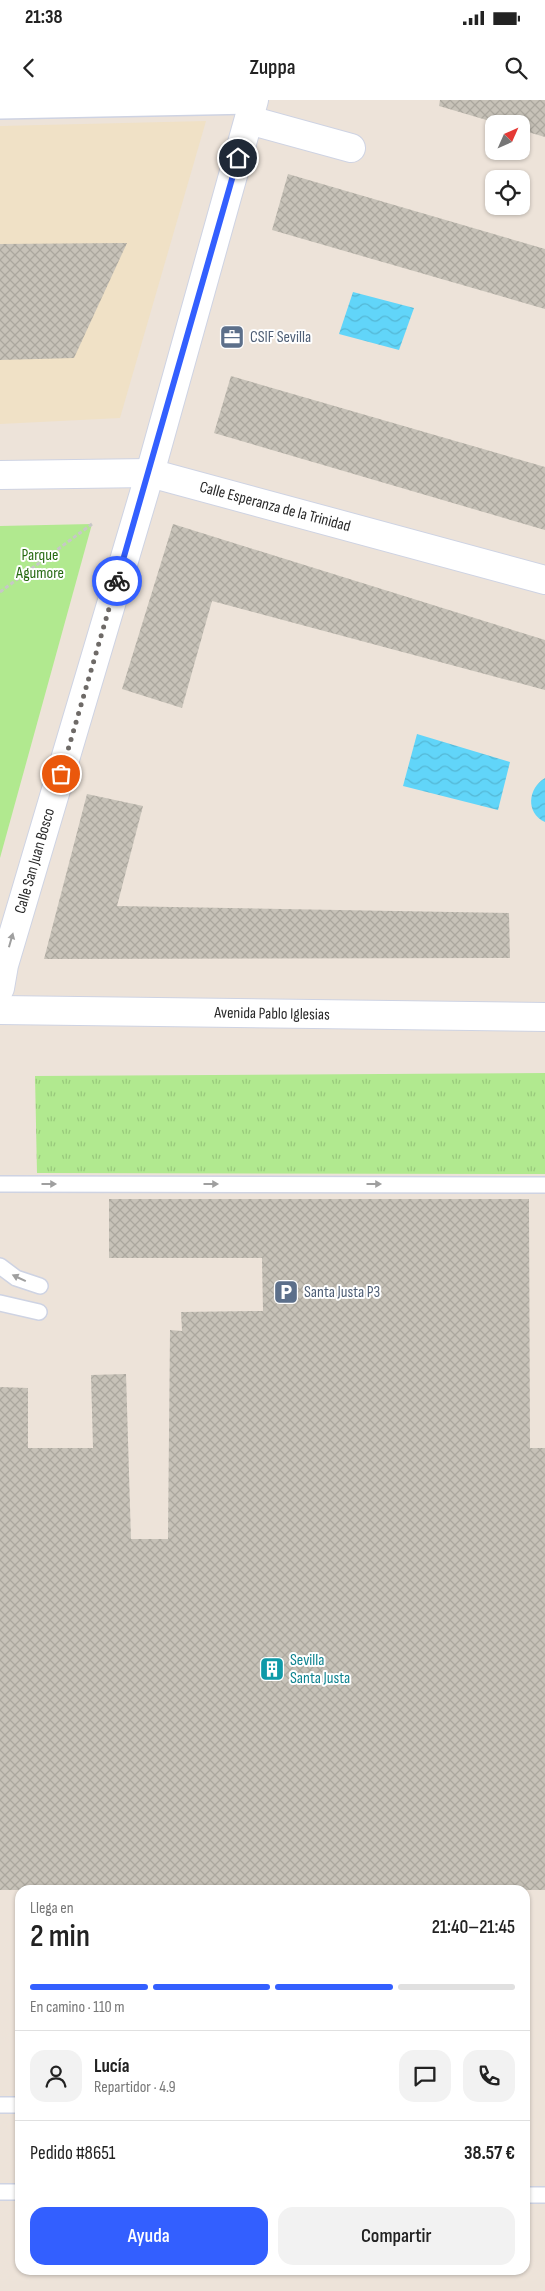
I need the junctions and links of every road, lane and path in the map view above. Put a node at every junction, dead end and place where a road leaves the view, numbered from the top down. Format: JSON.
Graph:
{"nodes":[{"id":1,"x":0,"y":108,"type":"edge"},
{"id":2,"x":252,"y":108,"type":"edge"},
{"id":3,"x":351,"y":148,"type":"dead end"},
{"id":4,"x":150,"y":472,"type":"junction"},
{"id":5,"x":0,"y":475,"type":"edge"},
{"id":6,"x":92,"y":524,"type":"dead end"},
{"id":7,"x":545,"y":580,"type":"edge"},
{"id":8,"x":0,"y":592,"type":"edge"},
{"id":9,"x":0,"y":988,"type":"edge"},
{"id":10,"x":0,"y":1010,"type":"edge"},
{"id":11,"x":545,"y":1016,"type":"edge"},
{"id":12,"x":0,"y":1184,"type":"edge"},
{"id":13,"x":545,"y":1185,"type":"edge"},
{"id":14,"x":0,"y":1266,"type":"edge"},
{"id":15,"x":40,"y":1286,"type":"dead end"},
{"id":16,"x":0,"y":1303,"type":"edge"},
{"id":17,"x":39,"y":1312,"type":"dead end"},
{"id":18,"x":15,"y":2104,"type":"edge"},
{"id":19,"x":0,"y":2105,"type":"edge"},
{"id":20,"x":0,"y":2192,"type":"edge"},
{"id":21,"x":15,"y":2192,"type":"edge"},
{"id":22,"x":530,"y":2195,"type":"edge"},
{"id":23,"x":545,"y":2195,"type":"edge"}],
"edges":[{"from":1,"to":2,"type":"street"},
{"from":2,"to":3,"type":"street"},
{"from":2,"to":4,"type":"street","name":"Calle San Juan Bosco"},
{"from":4,"to":5,"type":"street","name":"Calle Esperanza de la Trinidad"},
{"from":4,"to":7,"type":"street","name":"Calle Esperanza de la Trinidad"},
{"from":9,"to":4,"type":"street","name":"Calle San Juan Bosco","one_way":true},
{"from":6,"to":8,"type":"path"},
{"from":10,"to":11,"type":"street","name":"Avenida Pablo Iglesias"},
{"from":12,"to":13,"type":"lane","one_way":true},
{"from":15,"to":14,"type":"lane","one_way":true},
{"from":16,"to":17,"type":"lane"},
{"from":18,"to":19,"type":"lane"},
{"from":20,"to":21,"type":"lane"},
{"from":22,"to":23,"type":"lane"}]}
